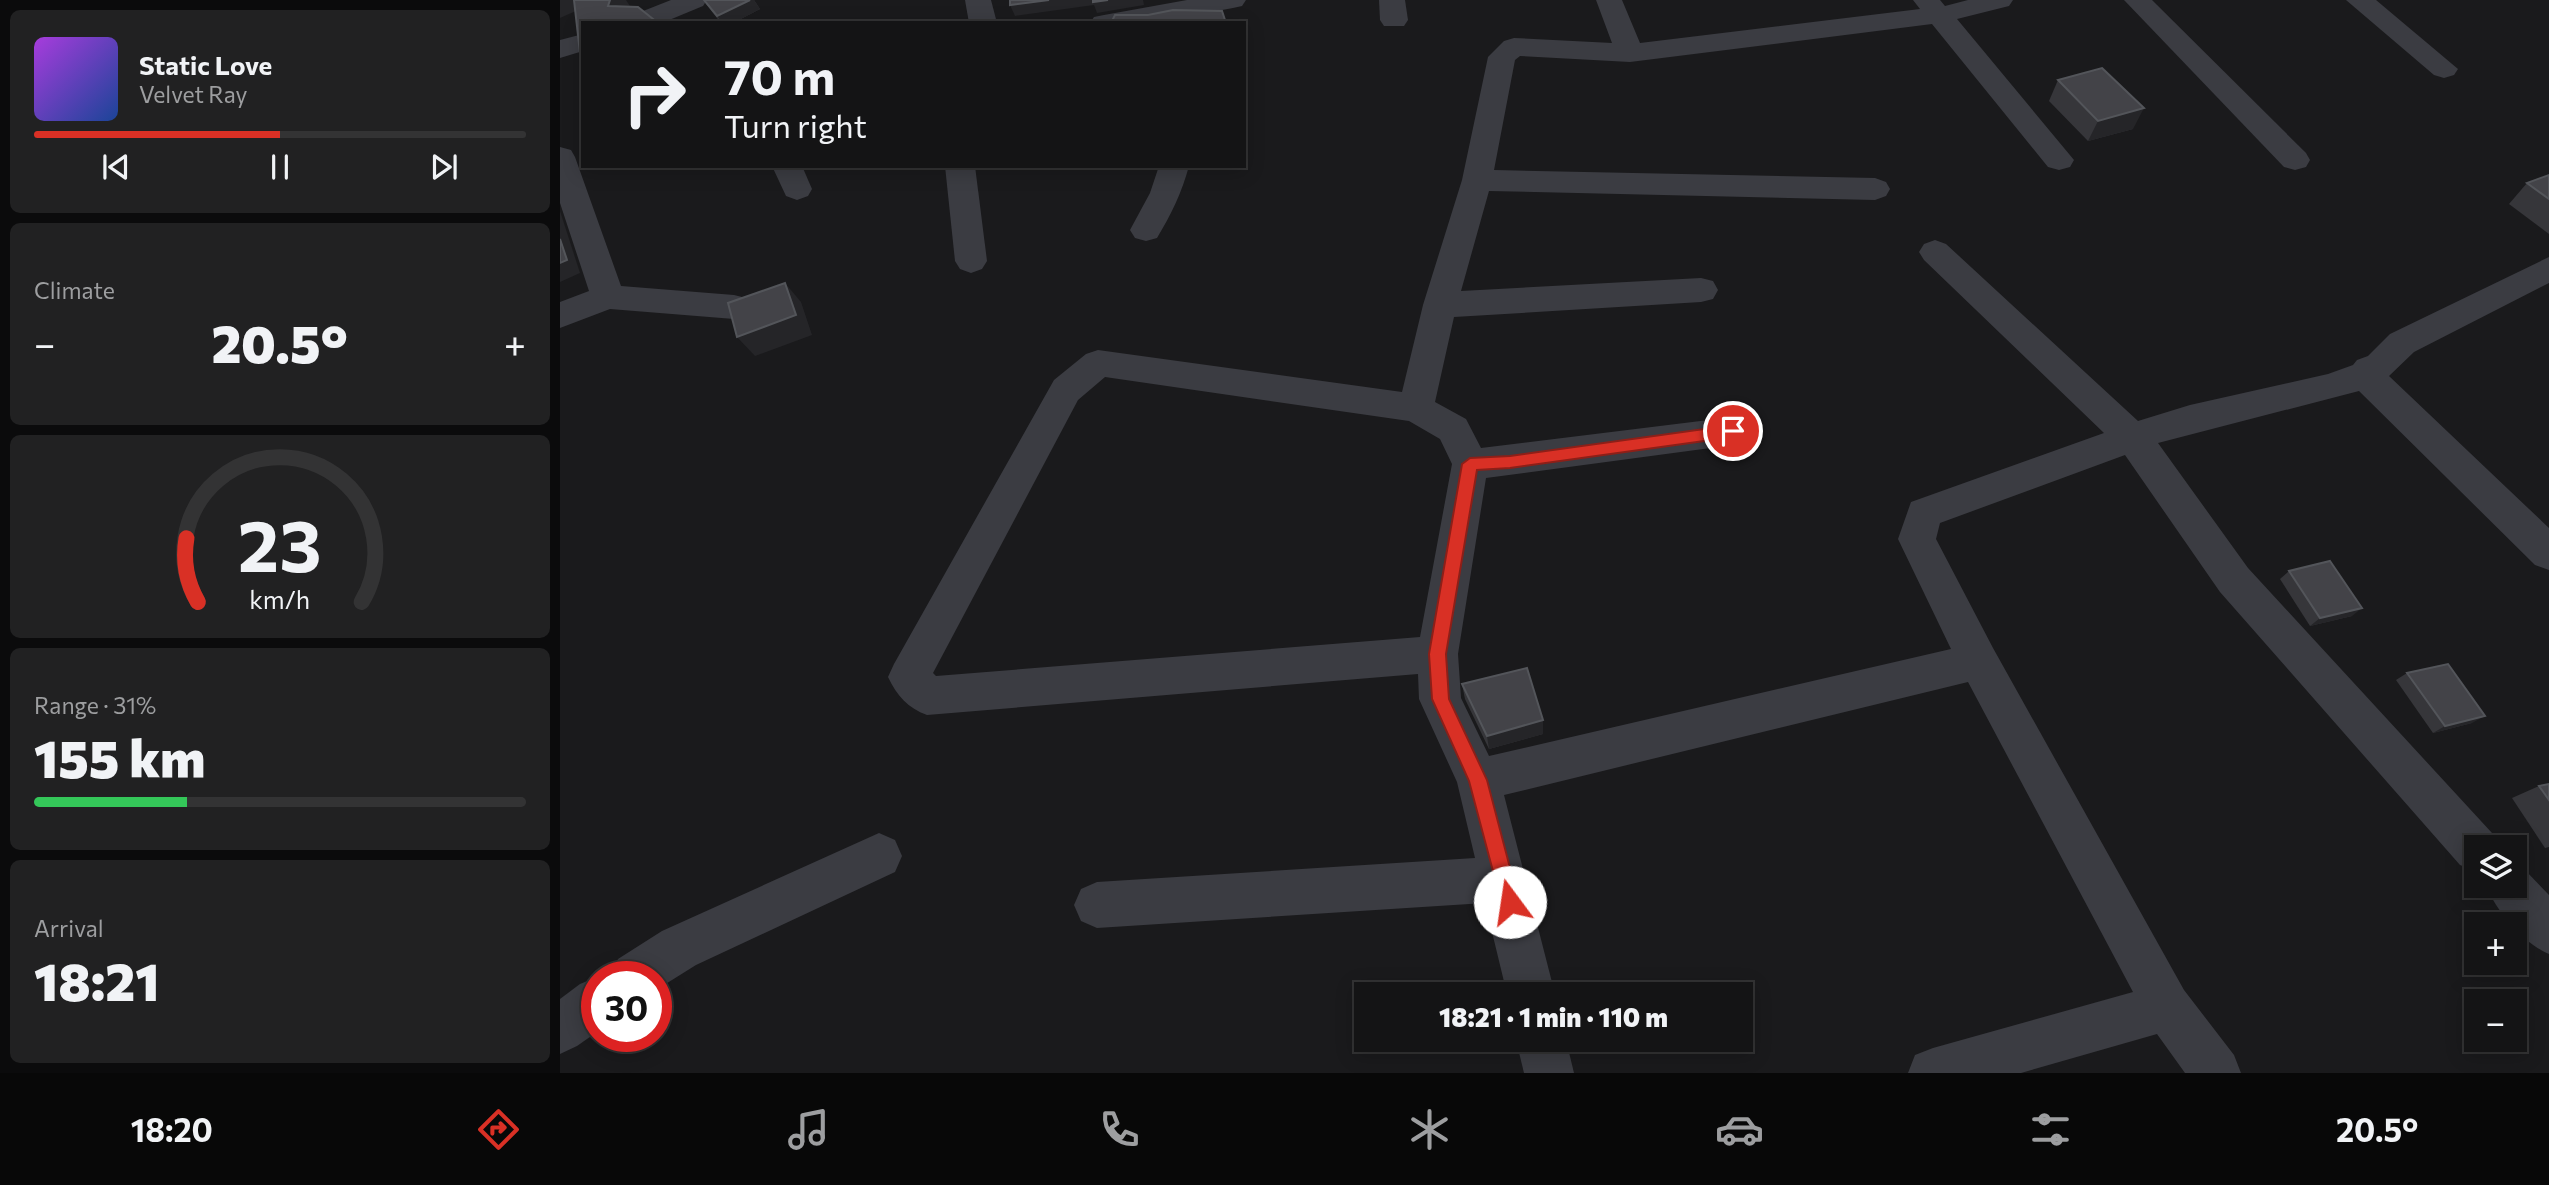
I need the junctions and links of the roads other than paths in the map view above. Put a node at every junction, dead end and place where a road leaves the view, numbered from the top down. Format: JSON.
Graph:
{"nodes":[{"id":1,"x":694,"y":0,"type":"edge"},
{"id":2,"x":978,"y":0,"type":"edge"},
{"id":3,"x":1233,"y":0,"type":"edge"},
{"id":4,"x":1609,"y":0,"type":"edge"},
{"id":5,"x":2000,"y":0,"type":"edge"},
{"id":6,"x":2137,"y":0,"type":"edge"},
{"id":7,"x":2360,"y":0,"type":"edge"},
{"id":8,"x":1933,"y":7,"type":"edge"},
{"id":9,"x":1190,"y":10,"type":"edge"},
{"id":10,"x":643,"y":21,"type":"edge"},
{"id":11,"x":983,"y":21,"type":"edge"},
{"id":12,"x":1117,"y":21,"type":"edge"},
{"id":13,"x":581,"y":43,"type":"edge"},
{"id":14,"x":560,"y":49,"type":"edge"},
{"id":15,"x":1630,"y":53,"type":"junction"},
{"id":16,"x":2444,"y":69,"type":"dead end"},
{"id":17,"x":581,"y":144,"type":"edge"},
{"id":18,"x":560,"y":150,"type":"edge"},
{"id":19,"x":560,"y":157,"type":"edge"},
{"id":20,"x":2059,"y":160,"type":"dead end"},
{"id":21,"x":2295,"y":160,"type":"dead end"},
{"id":22,"x":960,"y":168,"type":"edge"},
{"id":23,"x":1173,"y":168,"type":"edge"},
{"id":24,"x":1477,"y":180,"type":"junction"},
{"id":25,"x":1875,"y":189,"type":"dead end"},
{"id":26,"x":1146,"y":230,"type":"dead end"},
{"id":27,"x":1935,"y":252,"type":"dead end"},
{"id":28,"x":971,"y":261,"type":"dead end"},
{"id":29,"x":2545,"y":277,"type":"edge"},
{"id":30,"x":1701,"y":289,"type":"dead end"},
{"id":31,"x":608,"y":297,"type":"junction"},
{"id":32,"x":1440,"y":305,"type":"junction"},
{"id":33,"x":734,"y":307,"type":"edge"},
{"id":34,"x":560,"y":315,"type":"edge"},
{"id":35,"x":2365,"y":375,"type":"junction"},
{"id":36,"x":1416,"y":408,"type":"junction"},
{"id":37,"x":1733,"y":431,"type":"dead end"},
{"id":38,"x":2134,"y":439,"type":"junction"},
{"id":39,"x":1470,"y":464,"type":"junction"},
{"id":40,"x":2549,"y":553,"type":"edge"},
{"id":41,"x":1437,"y":654,"type":"junction"},
{"id":42,"x":1978,"y":661,"type":"junction"},
{"id":43,"x":1478,"y":780,"type":"junction"},
{"id":44,"x":2464,"y":836,"type":"edge"},
{"id":45,"x":879,"y":856,"type":"dead end"},
{"id":46,"x":1504,"y":879,"type":"junction"},
{"id":47,"x":2520,"y":898,"type":"edge"},
{"id":48,"x":1097,"y":905,"type":"dead end"},
{"id":49,"x":2549,"y":930,"type":"edge"},
{"id":50,"x":659,"y":961,"type":"edge"},
{"id":51,"x":1528,"y":982,"type":"edge"},
{"id":52,"x":2167,"y":1007,"type":"junction"},
{"id":53,"x":581,"y":1013,"type":"edge"},
{"id":54,"x":560,"y":1029,"type":"edge"},
{"id":55,"x":1544,"y":1052,"type":"edge"},
{"id":56,"x":1549,"y":1073,"type":"edge"},
{"id":57,"x":1933,"y":1073,"type":"edge"},
{"id":58,"x":2216,"y":1073,"type":"edge"}],
"edges":[{"from":1,"to":10,"type":"street"},
{"from":2,"to":11,"type":"street"},
{"from":3,"to":9,"type":"street"},
{"from":4,"to":15,"type":"street"},
{"from":5,"to":8,"type":"street"},
{"from":6,"to":21,"type":"street"},
{"from":7,"to":16,"type":"street"},
{"from":8,"to":15,"type":"street"},
{"from":8,"to":20,"type":"street"},
{"from":9,"to":12,"type":"street"},
{"from":13,"to":14,"type":"street"},
{"from":15,"to":24,"type":"street"},
{"from":17,"to":18,"type":"street"},
{"from":19,"to":31,"type":"street"},
{"from":22,"to":28,"type":"street"},
{"from":23,"to":26,"type":"street"},
{"from":24,"to":25,"type":"street"},
{"from":24,"to":32,"type":"street"},
{"from":27,"to":38,"type":"street"},
{"from":29,"to":35,"type":"street"},
{"from":30,"to":32,"type":"street"},
{"from":31,"to":33,"type":"street"},
{"from":31,"to":34,"type":"street"},
{"from":32,"to":36,"type":"street"},
{"from":35,"to":38,"type":"street"},
{"from":35,"to":40,"type":"street"},
{"from":36,"to":39,"type":"street"},
{"from":36,"to":41,"type":"street"},
{"from":37,"to":39,"type":"street"},
{"from":38,"to":42,"type":"street"},
{"from":38,"to":44,"type":"street"},
{"from":39,"to":41,"type":"street"},
{"from":41,"to":43,"type":"street"},
{"from":42,"to":43,"type":"street"},
{"from":42,"to":52,"type":"street"},
{"from":43,"to":46,"type":"street"},
{"from":45,"to":50,"type":"street"},
{"from":46,"to":48,"type":"street"},
{"from":46,"to":51,"type":"street"},
{"from":47,"to":49,"type":"street"},
{"from":52,"to":57,"type":"street"},
{"from":52,"to":58,"type":"street"},
{"from":53,"to":54,"type":"street"},
{"from":55,"to":56,"type":"street"}]}
